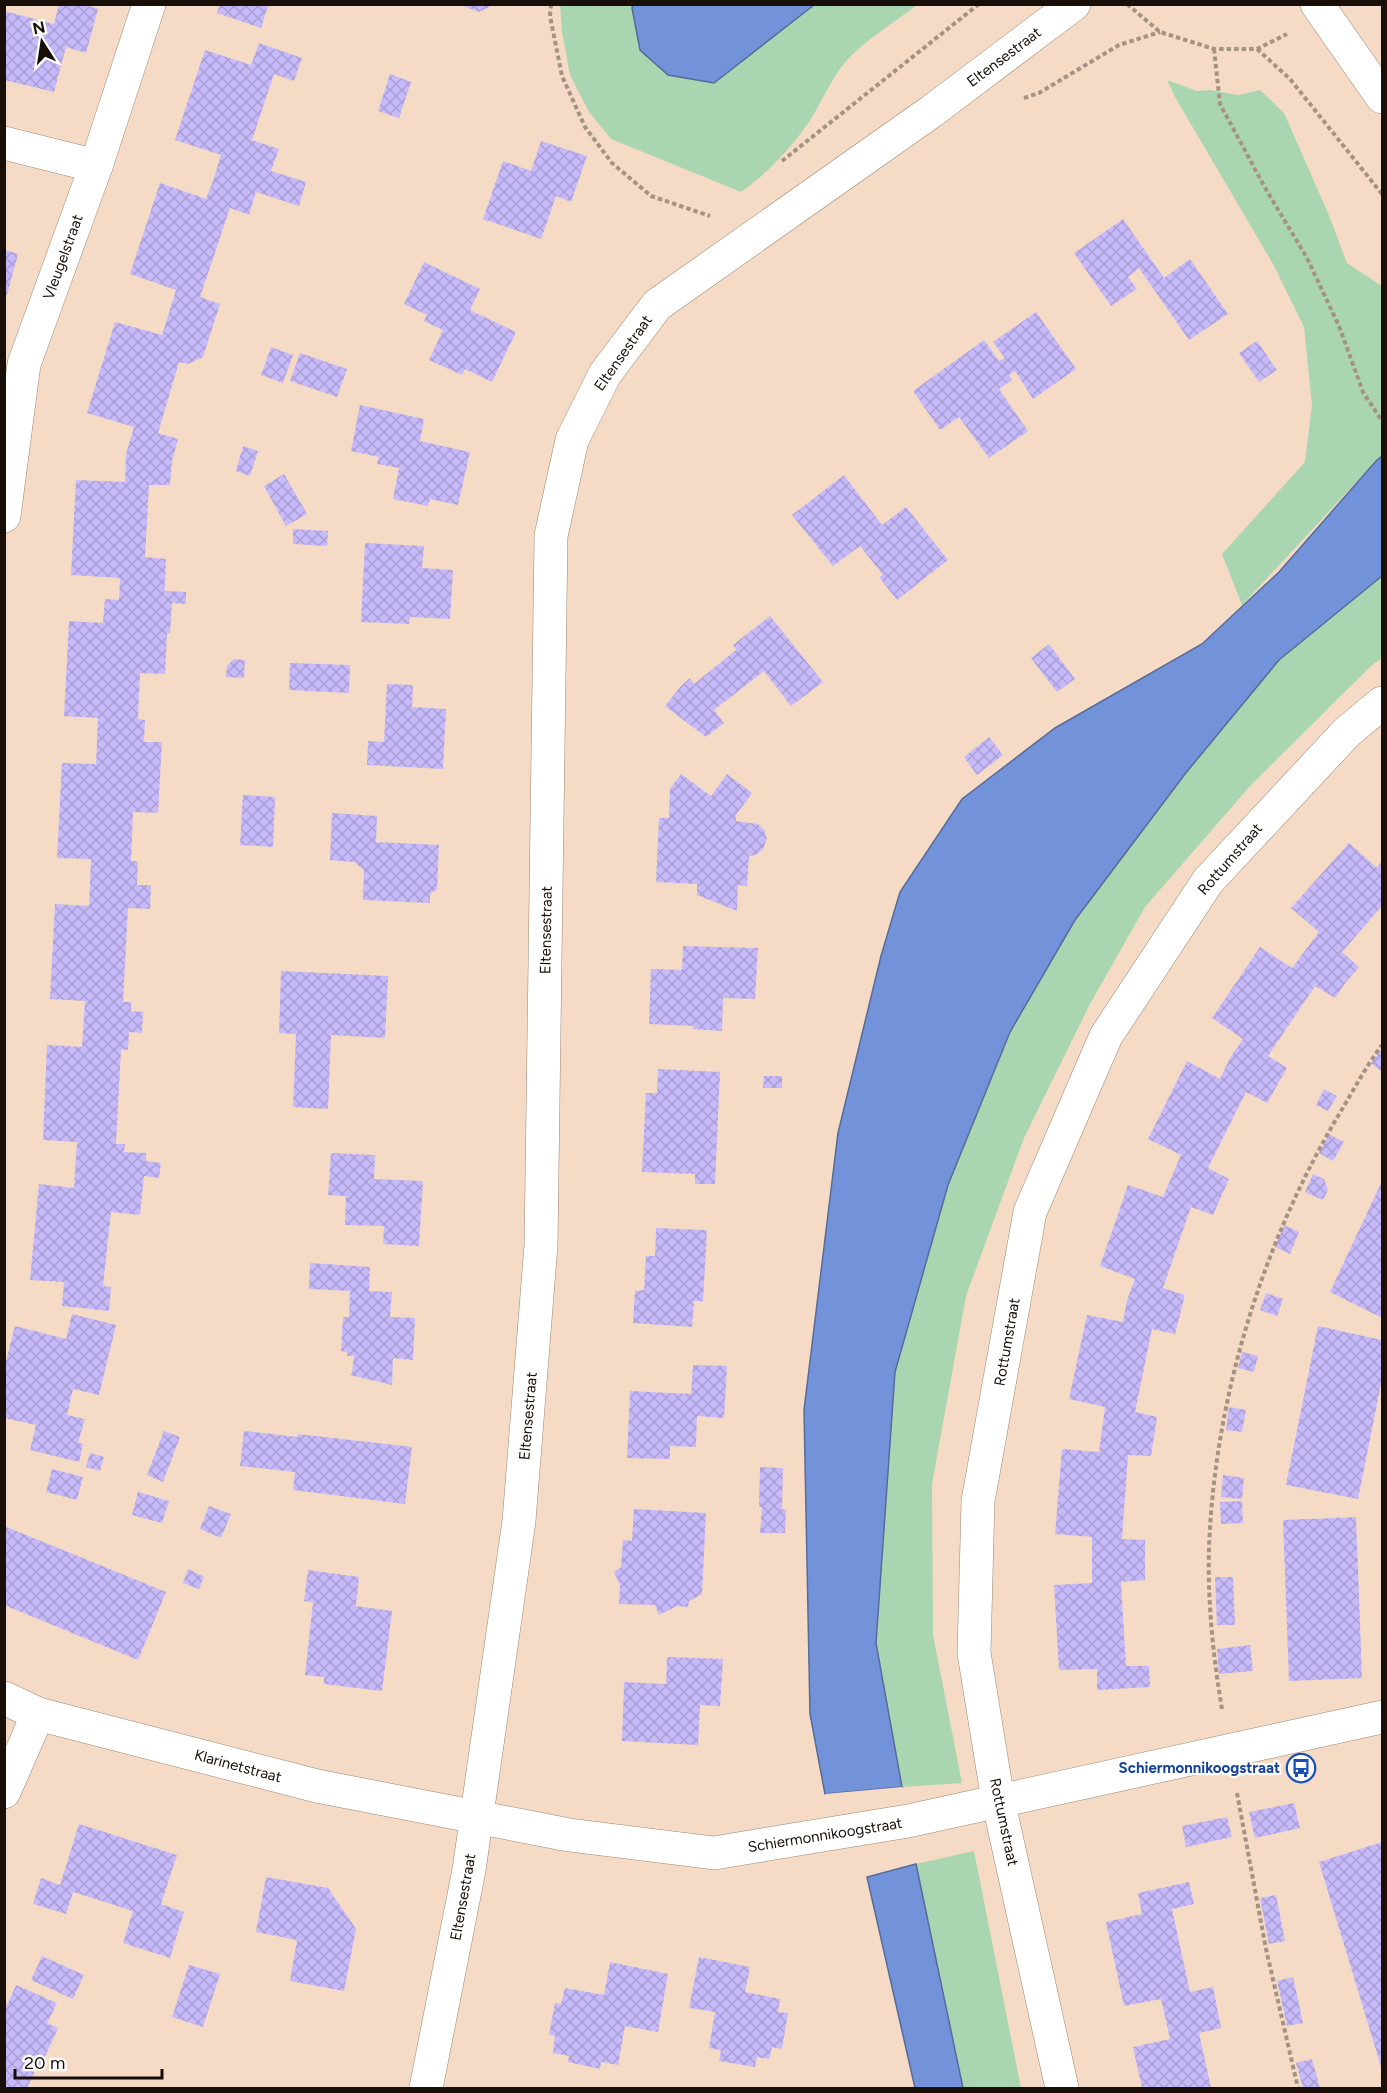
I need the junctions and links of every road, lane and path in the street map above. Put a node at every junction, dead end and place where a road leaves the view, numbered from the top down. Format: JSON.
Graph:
{"nodes":[{"id":1,"x":149,"y":4,"type":"edge"},
{"id":2,"x":550,"y":4,"type":"edge"},
{"id":3,"x":1074,"y":4,"type":"edge"},
{"id":4,"x":1127,"y":4,"type":"edge"},
{"id":5,"x":1321,"y":10,"type":"edge"},
{"id":6,"x":1214,"y":49,"type":"junction"},
{"id":7,"x":1257,"y":49,"type":"junction"},
{"id":8,"x":1383,"y":97,"type":"edge"},
{"id":9,"x":4,"y":143,"type":"edge"},
{"id":10,"x":96,"y":166,"type":"junction"},
{"id":11,"x":1383,"y":194,"type":"edge"},
{"id":12,"x":714,"y":217,"type":"dead end"},
{"id":13,"x":1383,"y":421,"type":"edge"},
{"id":14,"x":4,"y":516,"type":"edge"},
{"id":15,"x":1383,"y":703,"type":"edge"},
{"id":16,"x":1383,"y":1045,"type":"edge"},
{"id":17,"x":4,"y":1698,"type":"edge"},
{"id":18,"x":38,"y":1714,"type":"junction"},
{"id":19,"x":1383,"y":1717,"type":"edge"},
{"id":20,"x":1229,"y":1750,"type":"junction"},
{"id":21,"x":4,"y":1792,"type":"edge"},
{"id":22,"x":998,"y":1800,"type":"junction"},
{"id":23,"x":476,"y":1817,"type":"junction"},
{"id":24,"x":426,"y":2088,"type":"edge"},
{"id":25,"x":1062,"y":2088,"type":"edge"},
{"id":26,"x":1298,"y":2088,"type":"edge"}],
"edges":[{"from":1,"to":10,"type":"street","name":"Vleugelstraat"},
{"from":2,"to":12,"type":"path"},
{"from":3,"to":23,"type":"street","name":"Eltensestraat"},
{"from":4,"to":6,"type":"path"},
{"from":5,"to":7,"type":"path"},
{"from":5,"to":8,"type":"street"},
{"from":6,"to":7,"type":"path"},
{"from":6,"to":13,"type":"path"},
{"from":7,"to":11,"type":"path"},
{"from":9,"to":10,"type":"street"},
{"from":10,"to":14,"type":"street","name":"Vleugelstraat"},
{"from":15,"to":22,"type":"street","name":"Rottumstraat"},
{"from":16,"to":20,"type":"path"},
{"from":17,"to":18,"type":"street","name":"Klarinetstraat"},
{"from":18,"to":21,"type":"street"},
{"from":18,"to":23,"type":"street","name":"Klarinetstraat"},
{"from":19,"to":20,"type":"street","name":"Schiermonnikoogstraat"},
{"from":20,"to":22,"type":"street","name":"Schiermonnikoogstraat"},
{"from":20,"to":26,"type":"path"},
{"from":22,"to":23,"type":"street","name":"Schiermonnikoogstraat"},
{"from":22,"to":25,"type":"street","name":"Rottumstraat"},
{"from":23,"to":24,"type":"street","name":"Eltensestraat"}]}
